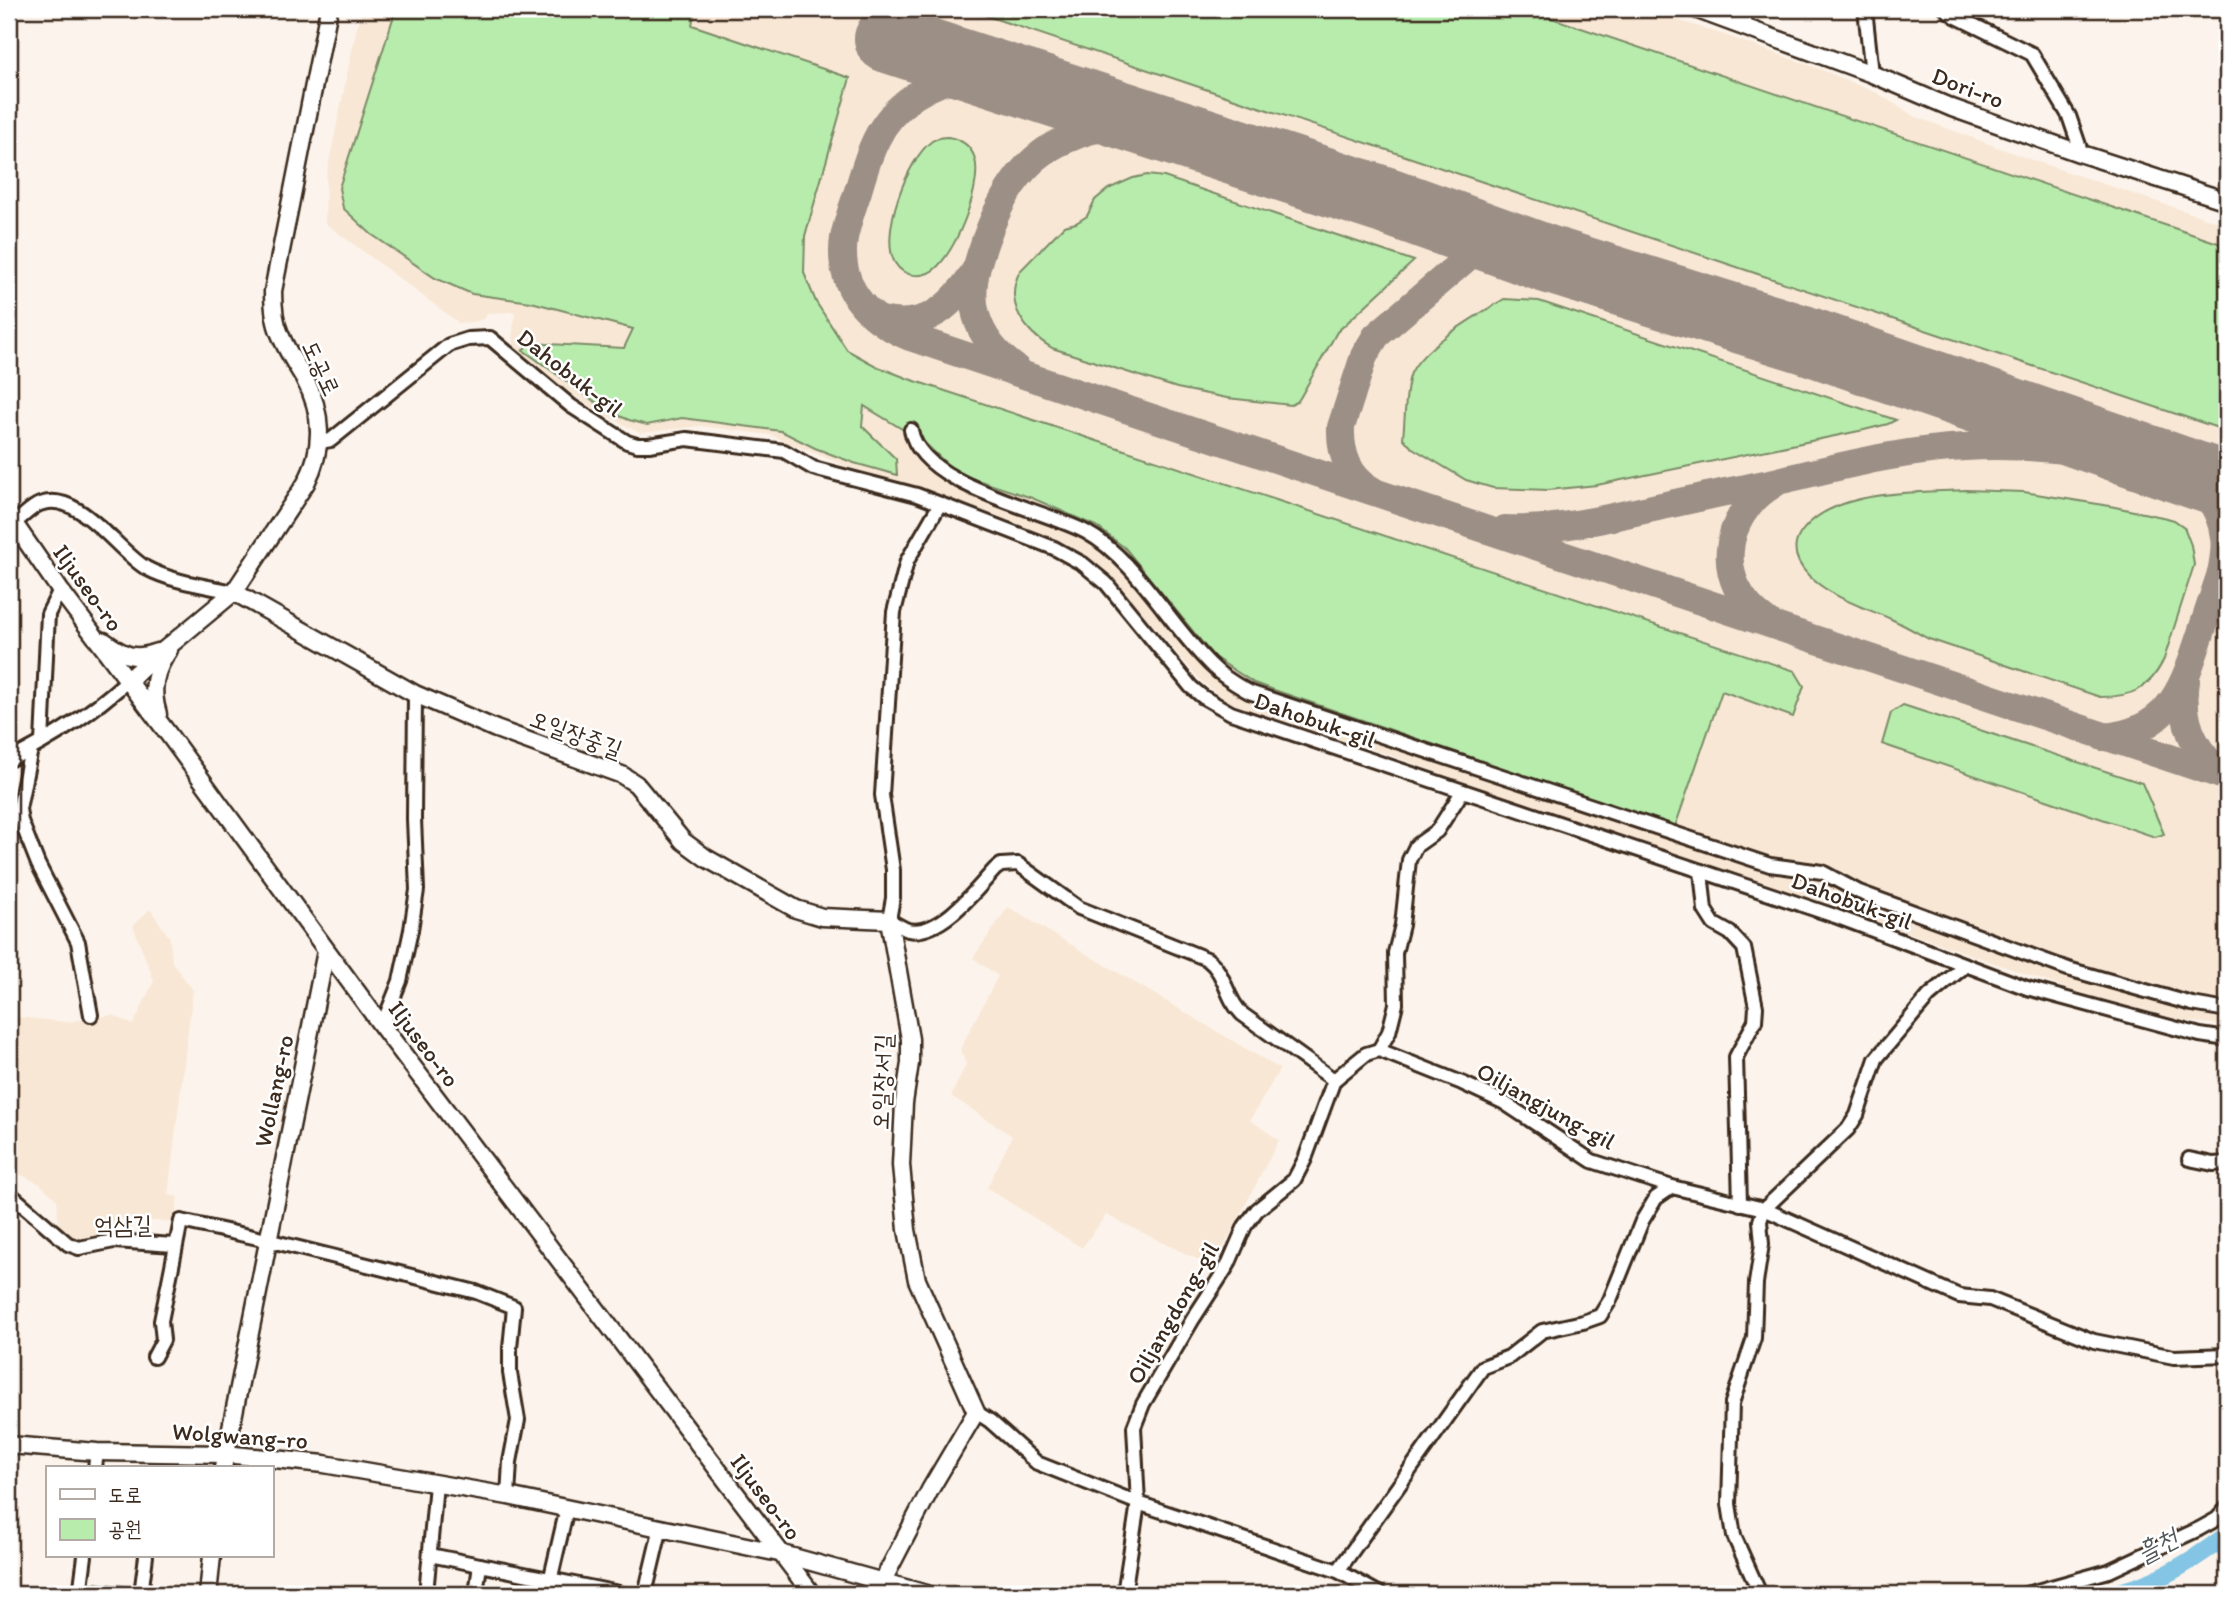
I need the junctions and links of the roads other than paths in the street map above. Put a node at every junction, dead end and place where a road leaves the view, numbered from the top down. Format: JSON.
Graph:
{"nodes":[{"id":1,"x":329,"y":9,"type":"edge"},
{"id":2,"x":1695,"y":9,"type":"edge"},
{"id":3,"x":1742,"y":9,"type":"edge"},
{"id":4,"x":1865,"y":9,"type":"edge"},
{"id":5,"x":1946,"y":9,"type":"edge"},
{"id":6,"x":1746,"y":26,"type":"junction"},
{"id":7,"x":1872,"y":74,"type":"junction"},
{"id":8,"x":2082,"y":154,"type":"junction"},
{"id":9,"x":2227,"y":201,"type":"edge"},
{"id":10,"x":911,"y":430,"type":"dead end"},
{"id":11,"x":326,"y":441,"type":"junction"},
{"id":12,"x":940,"y":504,"type":"junction"},
{"id":13,"x":11,"y":520,"type":"edge"},
{"id":14,"x":60,"y":590,"type":"junction"},
{"id":15,"x":234,"y":592,"type":"junction"},
{"id":16,"x":84,"y":623,"type":"junction"},
{"id":17,"x":179,"y":636,"type":"junction"},
{"id":18,"x":128,"y":680,"type":"junction"},
{"id":19,"x":415,"y":694,"type":"junction"},
{"id":20,"x":169,"y":735,"type":"junction"},
{"id":21,"x":37,"y":745,"type":"junction"},
{"id":22,"x":9,"y":760,"type":"edge"},
{"id":23,"x":1462,"y":792,"type":"junction"},
{"id":24,"x":1701,"y":871,"type":"junction"},
{"id":25,"x":888,"y":920,"type":"junction"},
{"id":26,"x":326,"y":951,"type":"junction"},
{"id":27,"x":1966,"y":965,"type":"junction"},
{"id":28,"x":2227,"y":1010,"type":"edge"},
{"id":29,"x":91,"y":1015,"type":"dead end"},
{"id":30,"x":382,"y":1027,"type":"junction"},
{"id":31,"x":2227,"y":1039,"type":"edge"},
{"id":32,"x":1379,"y":1050,"type":"junction"},
{"id":33,"x":1334,"y":1080,"type":"junction"},
{"id":34,"x":2189,"y":1159,"type":"dead end"},
{"id":35,"x":2227,"y":1163,"type":"edge"},
{"id":36,"x":1672,"y":1187,"type":"junction"},
{"id":37,"x":9,"y":1193,"type":"edge"},
{"id":38,"x":1740,"y":1204,"type":"junction"},
{"id":39,"x":1764,"y":1209,"type":"junction"},
{"id":40,"x":267,"y":1240,"type":"junction"},
{"id":41,"x":174,"y":1245,"type":"junction"},
{"id":42,"x":2227,"y":1355,"type":"edge"},
{"id":43,"x":154,"y":1357,"type":"dead end"},
{"id":44,"x":976,"y":1412,"type":"junction"},
{"id":45,"x":9,"y":1445,"type":"edge"},
{"id":46,"x":96,"y":1460,"type":"edge"},
{"id":47,"x":224,"y":1461,"type":"edge"},
{"id":48,"x":436,"y":1484,"type":"junction"},
{"id":49,"x":508,"y":1496,"type":"junction"},
{"id":50,"x":1138,"y":1503,"type":"junction"},
{"id":51,"x":567,"y":1508,"type":"junction"},
{"id":52,"x":2227,"y":1508,"type":"edge"},
{"id":53,"x":660,"y":1527,"type":"junction"},
{"id":54,"x":779,"y":1553,"type":"junction"},
{"id":55,"x":430,"y":1555,"type":"junction"},
{"id":56,"x":85,"y":1558,"type":"edge"},
{"id":57,"x":146,"y":1558,"type":"edge"},
{"id":58,"x":212,"y":1558,"type":"edge"},
{"id":59,"x":480,"y":1565,"type":"junction"},
{"id":60,"x":1338,"y":1571,"type":"junction"},
{"id":61,"x":549,"y":1588,"type":"edge"},
{"id":62,"x":880,"y":1588,"type":"edge"},
{"id":63,"x":80,"y":1592,"type":"edge"},
{"id":64,"x":123,"y":1594,"type":"edge"},
{"id":65,"x":141,"y":1594,"type":"edge"},
{"id":66,"x":208,"y":1594,"type":"edge"},
{"id":67,"x":426,"y":1594,"type":"edge"},
{"id":68,"x":476,"y":1594,"type":"edge"},
{"id":69,"x":624,"y":1594,"type":"edge"},
{"id":70,"x":645,"y":1594,"type":"edge"},
{"id":71,"x":812,"y":1594,"type":"edge"},
{"id":72,"x":927,"y":1594,"type":"edge"},
{"id":73,"x":1124,"y":1594,"type":"edge"},
{"id":74,"x":1380,"y":1594,"type":"edge"},
{"id":75,"x":1760,"y":1594,"type":"edge"},
{"id":76,"x":2026,"y":1594,"type":"edge"}],
"edges":[{"from":1,"to":11,"type":"street","name":"도공로"},
{"from":2,"to":6,"type":"street","name":"Dori-ro"},
{"from":3,"to":6,"type":"street"},
{"from":4,"to":7,"type":"street"},
{"from":5,"to":8,"type":"street"},
{"from":6,"to":7,"type":"street","name":"Dori-ro"},
{"from":7,"to":8,"type":"street","name":"Dori-ro"},
{"from":8,"to":9,"type":"street","name":"Dori-ro"},
{"from":10,"to":28,"type":"street"},
{"from":11,"to":12,"type":"street","name":"Dahobuk-gil"},
{"from":11,"to":15,"type":"street","name":"도공로"},
{"from":12,"to":23,"type":"street","name":"Dahobuk-gil"},
{"from":12,"to":25,"type":"street","name":"오일장서길"},
{"from":13,"to":14,"type":"street","name":"Iljuseo-ro"},
{"from":13,"to":15,"type":"street"},
{"from":14,"to":16,"type":"street","name":"Iljuseo-ro"},
{"from":14,"to":21,"type":"street"},
{"from":15,"to":17,"type":"street","name":"도공로"},
{"from":15,"to":19,"type":"street","name":"오일장중길"},
{"from":16,"to":17,"type":"street"},
{"from":16,"to":18,"type":"street","name":"Iljuseo-ro"},
{"from":17,"to":18,"type":"street","name":"도공로"},
{"from":17,"to":20,"type":"street"},
{"from":18,"to":20,"type":"street","name":"Iljuseo-ro"},
{"from":18,"to":21,"type":"street"},
{"from":19,"to":25,"type":"street","name":"오일장중길"},
{"from":19,"to":30,"type":"street"},
{"from":20,"to":26,"type":"street","name":"Iljuseo-ro"},
{"from":21,"to":22,"type":"street"},
{"from":21,"to":29,"type":"street"},
{"from":23,"to":24,"type":"street","name":"Dahobuk-gil"},
{"from":23,"to":32,"type":"street"},
{"from":24,"to":27,"type":"street","name":"Dahobuk-gil"},
{"from":24,"to":38,"type":"street"},
{"from":25,"to":33,"type":"street"},
{"from":25,"to":44,"type":"street","name":"오일장서길"},
{"from":26,"to":30,"type":"street","name":"Iljuseo-ro"},
{"from":26,"to":40,"type":"street","name":"Wollang-ro"},
{"from":27,"to":31,"type":"street","name":"Dahobuk-gil"},
{"from":27,"to":39,"type":"street"},
{"from":30,"to":54,"type":"street","name":"Iljuseo-ro"},
{"from":32,"to":33,"type":"street"},
{"from":32,"to":36,"type":"street","name":"Oiljangjung-gil"},
{"from":33,"to":50,"type":"street","name":"Oiljangdong-gil"},
{"from":34,"to":35,"type":"street"},
{"from":36,"to":38,"type":"street","name":"Oiljangjung-gil"},
{"from":36,"to":60,"type":"street"},
{"from":37,"to":41,"type":"street","name":"억삼길"},
{"from":38,"to":39,"type":"street","name":"Oiljangjung-gil"},
{"from":39,"to":42,"type":"street","name":"Oiljangjung-gil"},
{"from":39,"to":75,"type":"street"},
{"from":40,"to":41,"type":"street"},
{"from":40,"to":47,"type":"street","name":"Wollang-ro"},
{"from":40,"to":49,"type":"street"},
{"from":41,"to":43,"type":"street"},
{"from":44,"to":50,"type":"street"},
{"from":44,"to":62,"type":"street"},
{"from":45,"to":46,"type":"street","name":"Wolgwang-ro"},
{"from":46,"to":47,"type":"street","name":"Wolgwang-ro"},
{"from":47,"to":48,"type":"street","name":"Wolgwang-ro"},
{"from":48,"to":49,"type":"street","name":"Wolgwang-ro"},
{"from":48,"to":55,"type":"street"},
{"from":49,"to":51,"type":"street","name":"Wolgwang-ro"},
{"from":50,"to":60,"type":"street"},
{"from":50,"to":73,"type":"street","name":"Oiljangdong-gil"},
{"from":51,"to":53,"type":"street","name":"Wolgwang-ro"},
{"from":51,"to":61,"type":"street"},
{"from":52,"to":76,"type":"street"},
{"from":53,"to":54,"type":"street","name":"Wolgwang-ro"},
{"from":53,"to":70,"type":"street"},
{"from":54,"to":62,"type":"street","name":"Wolgwang-ro"},
{"from":54,"to":71,"type":"street","name":"Iljuseo-ro"},
{"from":55,"to":59,"type":"street"},
{"from":55,"to":67,"type":"street"},
{"from":56,"to":63,"type":"street"},
{"from":57,"to":65,"type":"street"},
{"from":58,"to":66,"type":"street"},
{"from":59,"to":61,"type":"street"},
{"from":59,"to":68,"type":"street"},
{"from":60,"to":74,"type":"street"},
{"from":61,"to":69,"type":"street"},
{"from":62,"to":72,"type":"street","name":"Wolgwang-ro"},
{"from":63,"to":64,"type":"street"}]}
